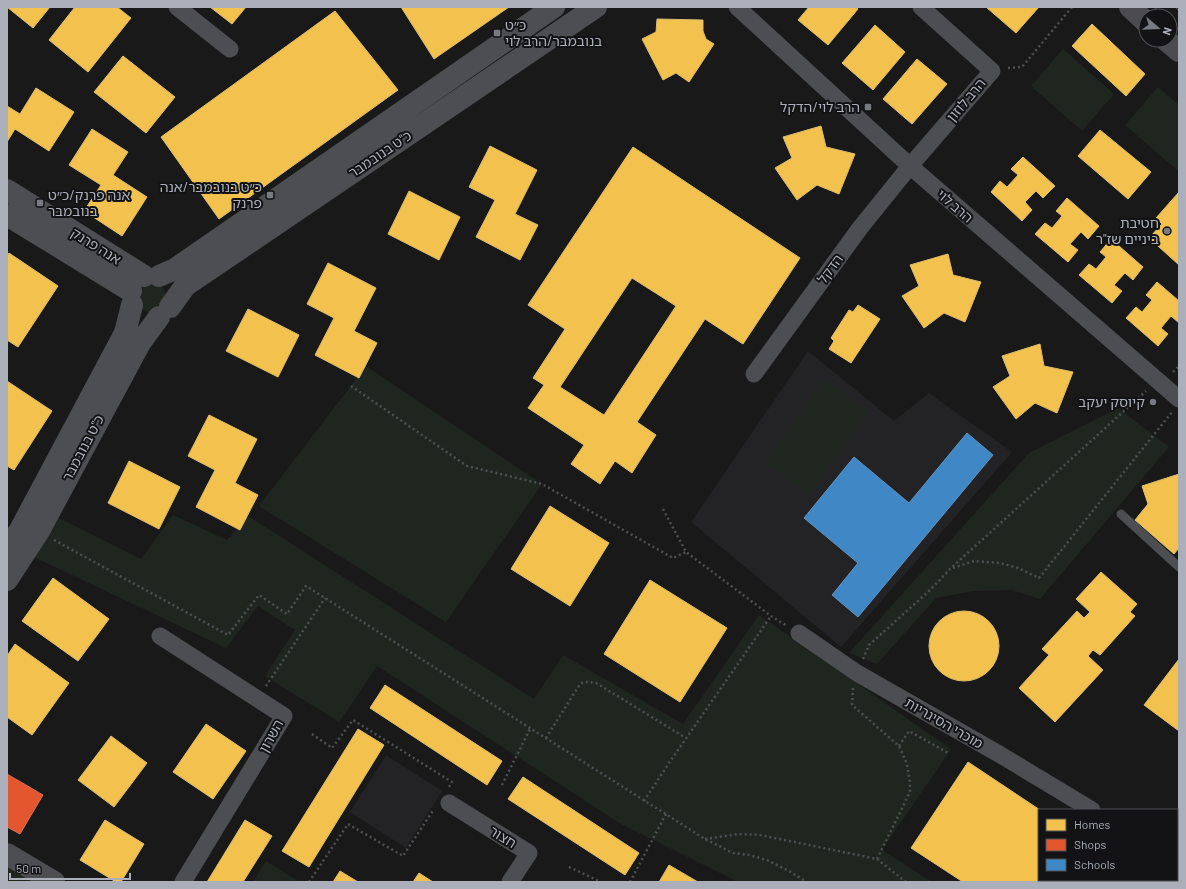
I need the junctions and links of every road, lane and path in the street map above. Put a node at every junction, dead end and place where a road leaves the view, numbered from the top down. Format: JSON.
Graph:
{"nodes":[{"id":1,"x":177,"y":7,"type":"edge"},
{"id":2,"x":554,"y":7,"type":"edge"},
{"id":3,"x":596,"y":7,"type":"edge"},
{"id":4,"x":737,"y":7,"type":"edge"},
{"id":5,"x":921,"y":7,"type":"edge"},
{"id":6,"x":1072,"y":7,"type":"edge"},
{"id":7,"x":1130,"y":7,"type":"edge"},
{"id":8,"x":1138,"y":14,"type":"edge"},
{"id":9,"x":230,"y":49,"type":"dead end"},
{"id":10,"x":1022,"y":67,"type":"dead end"},
{"id":11,"x":910,"y":166,"type":"junction"},
{"id":12,"x":7,"y":190,"type":"edge"},
{"id":13,"x":7,"y":215,"type":"edge"},
{"id":14,"x":142,"y":287,"type":"junction"},
{"id":15,"x":165,"y":312,"type":"junction"},
{"id":16,"x":754,"y":374,"type":"dead end"},
{"id":17,"x":1158,"y":380,"type":"junction"},
{"id":18,"x":351,"y":386,"type":"dead end"},
{"id":19,"x":1176,"y":404,"type":"edge"},
{"id":20,"x":663,"y":509,"type":"dead end"},
{"id":21,"x":1121,"y":514,"type":"dead end"},
{"id":22,"x":39,"y":531,"type":"junction"},
{"id":23,"x":7,"y":550,"type":"edge"},
{"id":24,"x":686,"y":552,"type":"junction"},
{"id":25,"x":1179,"y":567,"type":"edge"},
{"id":26,"x":950,"y":569,"type":"junction"},
{"id":27,"x":7,"y":580,"type":"edge"},
{"id":28,"x":325,"y":598,"type":"junction"},
{"id":29,"x":771,"y":616,"type":"junction"},
{"id":30,"x":799,"y":633,"type":"joint"},
{"id":31,"x":160,"y":636,"type":"dead end"},
{"id":32,"x":857,"y":673,"type":"junction"},
{"id":33,"x":257,"y":699,"type":"junction"},
{"id":34,"x":530,"y":728,"type":"junction"},
{"id":35,"x":312,"y":734,"type":"dead end"},
{"id":36,"x":546,"y":738,"type":"junction"},
{"id":37,"x":686,"y":738,"type":"junction"},
{"id":38,"x":899,"y":746,"type":"junction"},
{"id":39,"x":948,"y":753,"type":"dead end"},
{"id":40,"x":502,"y":785,"type":"dead end"},
{"id":41,"x":445,"y":798,"type":"junction"},
{"id":42,"x":644,"y":801,"type":"junction"},
{"id":43,"x":1090,"y":809,"type":"edge"},
{"id":44,"x":666,"y":814,"type":"junction"},
{"id":45,"x":704,"y":839,"type":"junction"},
{"id":46,"x":7,"y":854,"type":"edge"},
{"id":47,"x":877,"y":858,"type":"junction"},
{"id":48,"x":569,"y":867,"type":"dead end"},
{"id":49,"x":54,"y":882,"type":"edge"},
{"id":50,"x":183,"y":882,"type":"edge"},
{"id":51,"x":309,"y":882,"type":"edge"},
{"id":52,"x":510,"y":882,"type":"edge"},
{"id":53,"x":601,"y":882,"type":"edge"},
{"id":54,"x":630,"y":882,"type":"edge"},
{"id":55,"x":807,"y":882,"type":"edge"},
{"id":56,"x":906,"y":882,"type":"edge"}],
"edges":[{"from":1,"to":9,"type":"street"},
{"from":2,"to":14,"type":"street","name":"כ\"ט בנובמבר"},
{"from":3,"to":15,"type":"street","name":"כ\"ט בנובמבר"},
{"from":4,"to":11,"type":"street","name":"הרב לוי"},
{"from":5,"to":11,"type":"street","name":"הרב לוזון"},
{"from":6,"to":10,"type":"path"},
{"from":7,"to":8,"type":"main road"},
{"from":11,"to":16,"type":"street","name":"הדקל"},
{"from":11,"to":17,"type":"street","name":"הרב לוי"},
{"from":12,"to":14,"type":"street","name":"אנה פרנק"},
{"from":13,"to":14,"type":"street","name":"אנה פרנק"},
{"from":14,"to":15,"type":"street"},
{"from":14,"to":15,"type":"street"},
{"from":14,"to":23,"type":"street","name":"כ\"ט בנובמבר"},
{"from":15,"to":22,"type":"street","name":"כ\"ט בנובמבר"},
{"from":17,"to":19,"type":"street","name":"הרב לוי"},
{"from":17,"to":26,"type":"path"},
{"from":18,"to":24,"type":"path"},
{"from":19,"to":26,"type":"path"},
{"from":20,"to":24,"type":"path"},
{"from":21,"to":25,"type":"lane"},
{"from":22,"to":27,"type":"street","name":"כ\"ט בנובמבר"},
{"from":22,"to":28,"type":"path"},
{"from":24,"to":29,"type":"path"},
{"from":26,"to":32,"type":"path"},
{"from":28,"to":33,"type":"path"},
{"from":28,"to":34,"type":"path"},
{"from":29,"to":30,"type":"path"},
{"from":29,"to":37,"type":"path"},
{"from":30,"to":32,"type":"street","name":"מוכרי הסיגריות"},
{"from":31,"to":33,"type":"street","name":"השרון"},
{"from":32,"to":38,"type":"path"},
{"from":32,"to":43,"type":"street","name":"מוכרי הסיגריות"},
{"from":33,"to":50,"type":"street","name":"השרון"},
{"from":34,"to":36,"type":"path"},
{"from":34,"to":40,"type":"path"},
{"from":35,"to":41,"type":"path"},
{"from":36,"to":37,"type":"path"},
{"from":36,"to":42,"type":"path"},
{"from":37,"to":42,"type":"path"},
{"from":38,"to":39,"type":"path"},
{"from":38,"to":47,"type":"path"},
{"from":41,"to":51,"type":"path"},
{"from":41,"to":52,"type":"street","name":"חצור"},
{"from":42,"to":44,"type":"path"},
{"from":44,"to":45,"type":"path"},
{"from":44,"to":54,"type":"path"},
{"from":45,"to":47,"type":"path"},
{"from":45,"to":55,"type":"path"},
{"from":46,"to":49,"type":"street"},
{"from":47,"to":56,"type":"path"},
{"from":48,"to":53,"type":"path"}]}
